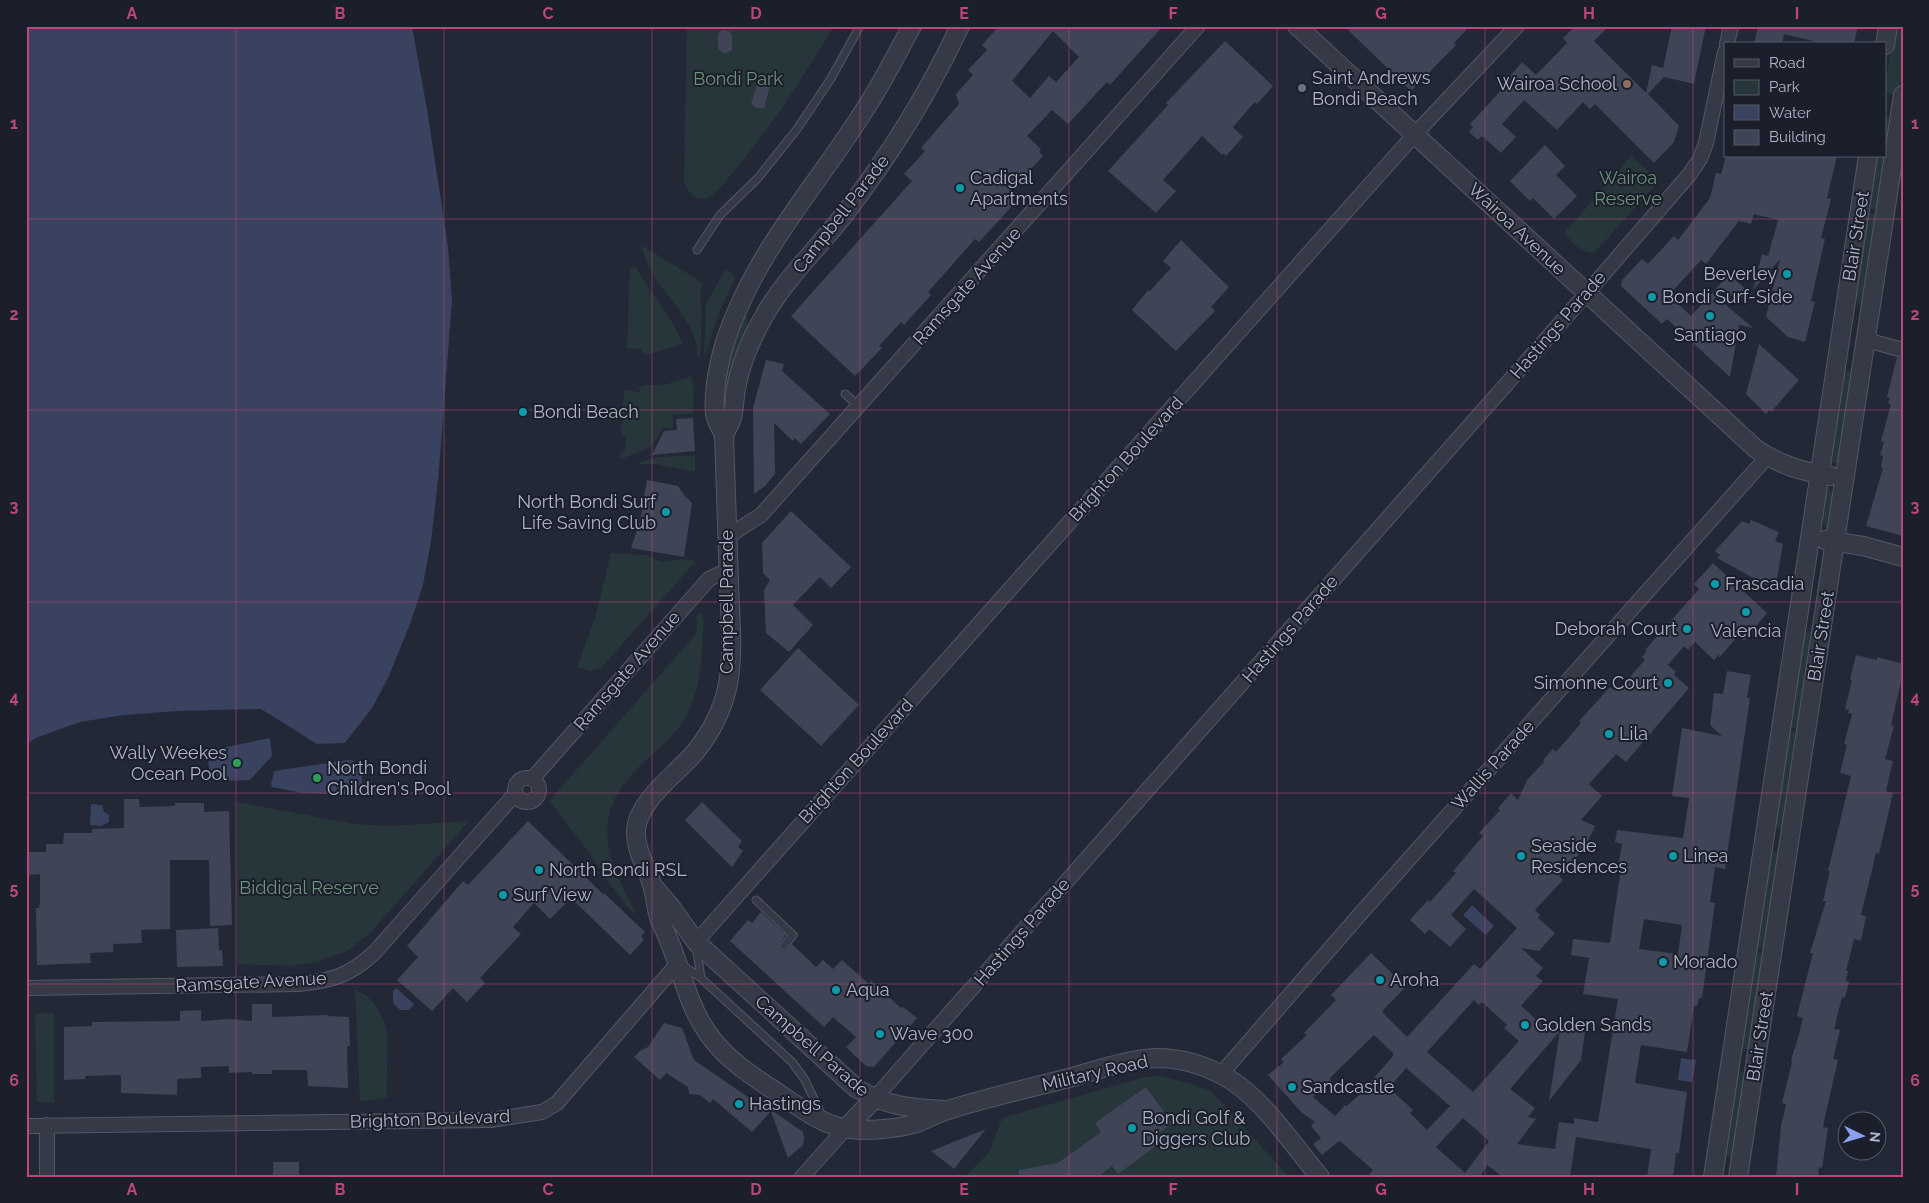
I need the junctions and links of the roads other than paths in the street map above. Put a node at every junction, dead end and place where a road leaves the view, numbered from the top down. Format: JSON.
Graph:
{"nodes":[{"id":1,"x":860,"y":26,"type":"edge"},
{"id":2,"x":912,"y":26,"type":"edge"},
{"id":3,"x":960,"y":26,"type":"edge"},
{"id":4,"x":1198,"y":26,"type":"edge"},
{"id":5,"x":1297,"y":26,"type":"edge"},
{"id":6,"x":1517,"y":26,"type":"edge"},
{"id":7,"x":1731,"y":26,"type":"edge"},
{"id":8,"x":1888,"y":26,"type":"edge"},
{"id":9,"x":1727,"y":42,"type":"edge"},
{"id":10,"x":1885,"y":42,"type":"edge"},
{"id":11,"x":1724,"y":57,"type":"edge"},
{"id":12,"x":1896,"y":103,"type":"edge"},
{"id":13,"x":1415,"y":134,"type":"junction"},
{"id":14,"x":1868,"y":158,"type":"edge"},
{"id":15,"x":697,"y":250,"type":"dead end"},
{"id":16,"x":1587,"y":294,"type":"junction"},
{"id":17,"x":1841,"y":334,"type":"junction"},
{"id":18,"x":1866,"y":340,"type":"junction"},
{"id":19,"x":1903,"y":350,"type":"edge"},
{"id":20,"x":846,"y":394,"type":"dead end"},
{"id":21,"x":860,"y":407,"type":"junction"},
{"id":22,"x":724,"y":435,"type":"junction"},
{"id":23,"x":1768,"y":457,"type":"junction"},
{"id":24,"x":1820,"y":475,"type":"junction"},
{"id":25,"x":1844,"y":478,"type":"junction"},
{"id":26,"x":727,"y":537,"type":"junction"},
{"id":27,"x":1810,"y":538,"type":"junction"},
{"id":28,"x":1835,"y":542,"type":"junction"},
{"id":29,"x":1903,"y":557,"type":"edge"},
{"id":30,"x":728,"y":570,"type":"junction"},
{"id":31,"x":1765,"y":838,"type":"junction"},
{"id":32,"x":1789,"y":842,"type":"junction"},
{"id":33,"x":653,"y":886,"type":"junction"},
{"id":34,"x":756,"y":900,"type":"dead end"},
{"id":35,"x":696,"y":942,"type":"junction"},
{"id":36,"x":784,"y":946,"type":"dead end"},
{"id":37,"x":678,"y":963,"type":"junction"},
{"id":38,"x":701,"y":978,"type":"junction"},
{"id":39,"x":26,"y":988,"type":"edge"},
{"id":40,"x":1732,"y":1058,"type":"junction"},
{"id":41,"x":1756,"y":1062,"type":"junction"},
{"id":42,"x":1221,"y":1074,"type":"junction"},
{"id":43,"x":874,"y":1099,"type":"junction"},
{"id":44,"x":946,"y":1110,"type":"junction"},
{"id":45,"x":827,"y":1123,"type":"junction"},
{"id":46,"x":47,"y":1125,"type":"junction"},
{"id":47,"x":26,"y":1126,"type":"edge"},
{"id":48,"x":846,"y":1129,"type":"junction"},
{"id":49,"x":47,"y":1177,"type":"edge"},
{"id":50,"x":802,"y":1177,"type":"edge"},
{"id":51,"x":1320,"y":1177,"type":"edge"},
{"id":52,"x":1713,"y":1177,"type":"edge"},
{"id":53,"x":1738,"y":1177,"type":"edge"}],
"edges":[{"from":1,"to":15,"type":"lane"},
{"from":2,"to":22,"type":"street","name":"Campbell Parade"},
{"from":3,"to":22,"type":"street","name":"Campbell Parade"},
{"from":4,"to":21,"type":"street","name":"Ramsgate Avenue"},
{"from":5,"to":13,"type":"street","name":"Wairoa Avenue"},
{"from":6,"to":13,"type":"street","name":"Brighton Boulevard"},
{"from":7,"to":9,"type":"street"},
{"from":8,"to":10,"type":"street"},
{"from":11,"to":16,"type":"street","name":"Hastings Parade"},
{"from":12,"to":18,"type":"street","name":"Blair Street"},
{"from":13,"to":16,"type":"street","name":"Wairoa Avenue"},
{"from":13,"to":35,"type":"street","name":"Brighton Boulevard"},
{"from":14,"to":17,"type":"street","name":"Blair Street"},
{"from":16,"to":23,"type":"street","name":"Wairoa Avenue"},
{"from":16,"to":43,"type":"street","name":"Hastings Parade"},
{"from":17,"to":18,"type":"street"},
{"from":17,"to":24,"type":"street","name":"Blair Street"},
{"from":18,"to":19,"type":"street"},
{"from":18,"to":25,"type":"street","name":"Blair Street"},
{"from":20,"to":21,"type":"lane"},
{"from":21,"to":26,"type":"street","name":"Ramsgate Avenue"},
{"from":22,"to":26,"type":"street","name":"Campbell Parade"},
{"from":23,"to":24,"type":"street","name":"Wairoa Avenue"},
{"from":23,"to":42,"type":"street","name":"Wallis Parade"},
{"from":24,"to":25,"type":"street","name":"Wairoa Avenue"},
{"from":24,"to":27,"type":"street","name":"Blair Street"},
{"from":25,"to":28,"type":"street","name":"Blair Street"},
{"from":26,"to":30,"type":"street","name":"Campbell Parade"},
{"from":27,"to":28,"type":"street"},
{"from":27,"to":31,"type":"street","name":"Blair Street"},
{"from":28,"to":29,"type":"street"},
{"from":28,"to":32,"type":"street","name":"Blair Street"},
{"from":30,"to":33,"type":"street","name":"Campbell Parade"},
{"from":30,"to":39,"type":"street","name":"Ramsgate Avenue"},
{"from":31,"to":32,"type":"street"},
{"from":31,"to":40,"type":"street","name":"Blair Street"},
{"from":32,"to":41,"type":"street","name":"Blair Street"},
{"from":33,"to":35,"type":"street","name":"Campbell Parade"},
{"from":33,"to":37,"type":"street","name":"Campbell Parade"},
{"from":34,"to":36,"type":"lane"},
{"from":35,"to":37,"type":"street","name":"Brighton Boulevard"},
{"from":35,"to":38,"type":"lane"},
{"from":35,"to":43,"type":"street","name":"Campbell Parade"},
{"from":37,"to":38,"type":"lane"},
{"from":37,"to":45,"type":"street","name":"Campbell Parade"},
{"from":37,"to":46,"type":"street","name":"Brighton Boulevard"},
{"from":38,"to":45,"type":"lane"},
{"from":40,"to":41,"type":"street"},
{"from":40,"to":52,"type":"street","name":"Blair Street"},
{"from":41,"to":53,"type":"street","name":"Blair Street"},
{"from":42,"to":44,"type":"street","name":"Military Road"},
{"from":42,"to":51,"type":"street","name":"Military Road"},
{"from":43,"to":44,"type":"street","name":"Campbell Parade"},
{"from":43,"to":48,"type":"street","name":"Hastings Parade"},
{"from":44,"to":48,"type":"street","name":"Campbell Parade"},
{"from":45,"to":48,"type":"street","name":"Campbell Parade"},
{"from":46,"to":47,"type":"street","name":"Brighton Boulevard"},
{"from":46,"to":49,"type":"street"},
{"from":48,"to":50,"type":"street","name":"Hastings Parade"}]}
